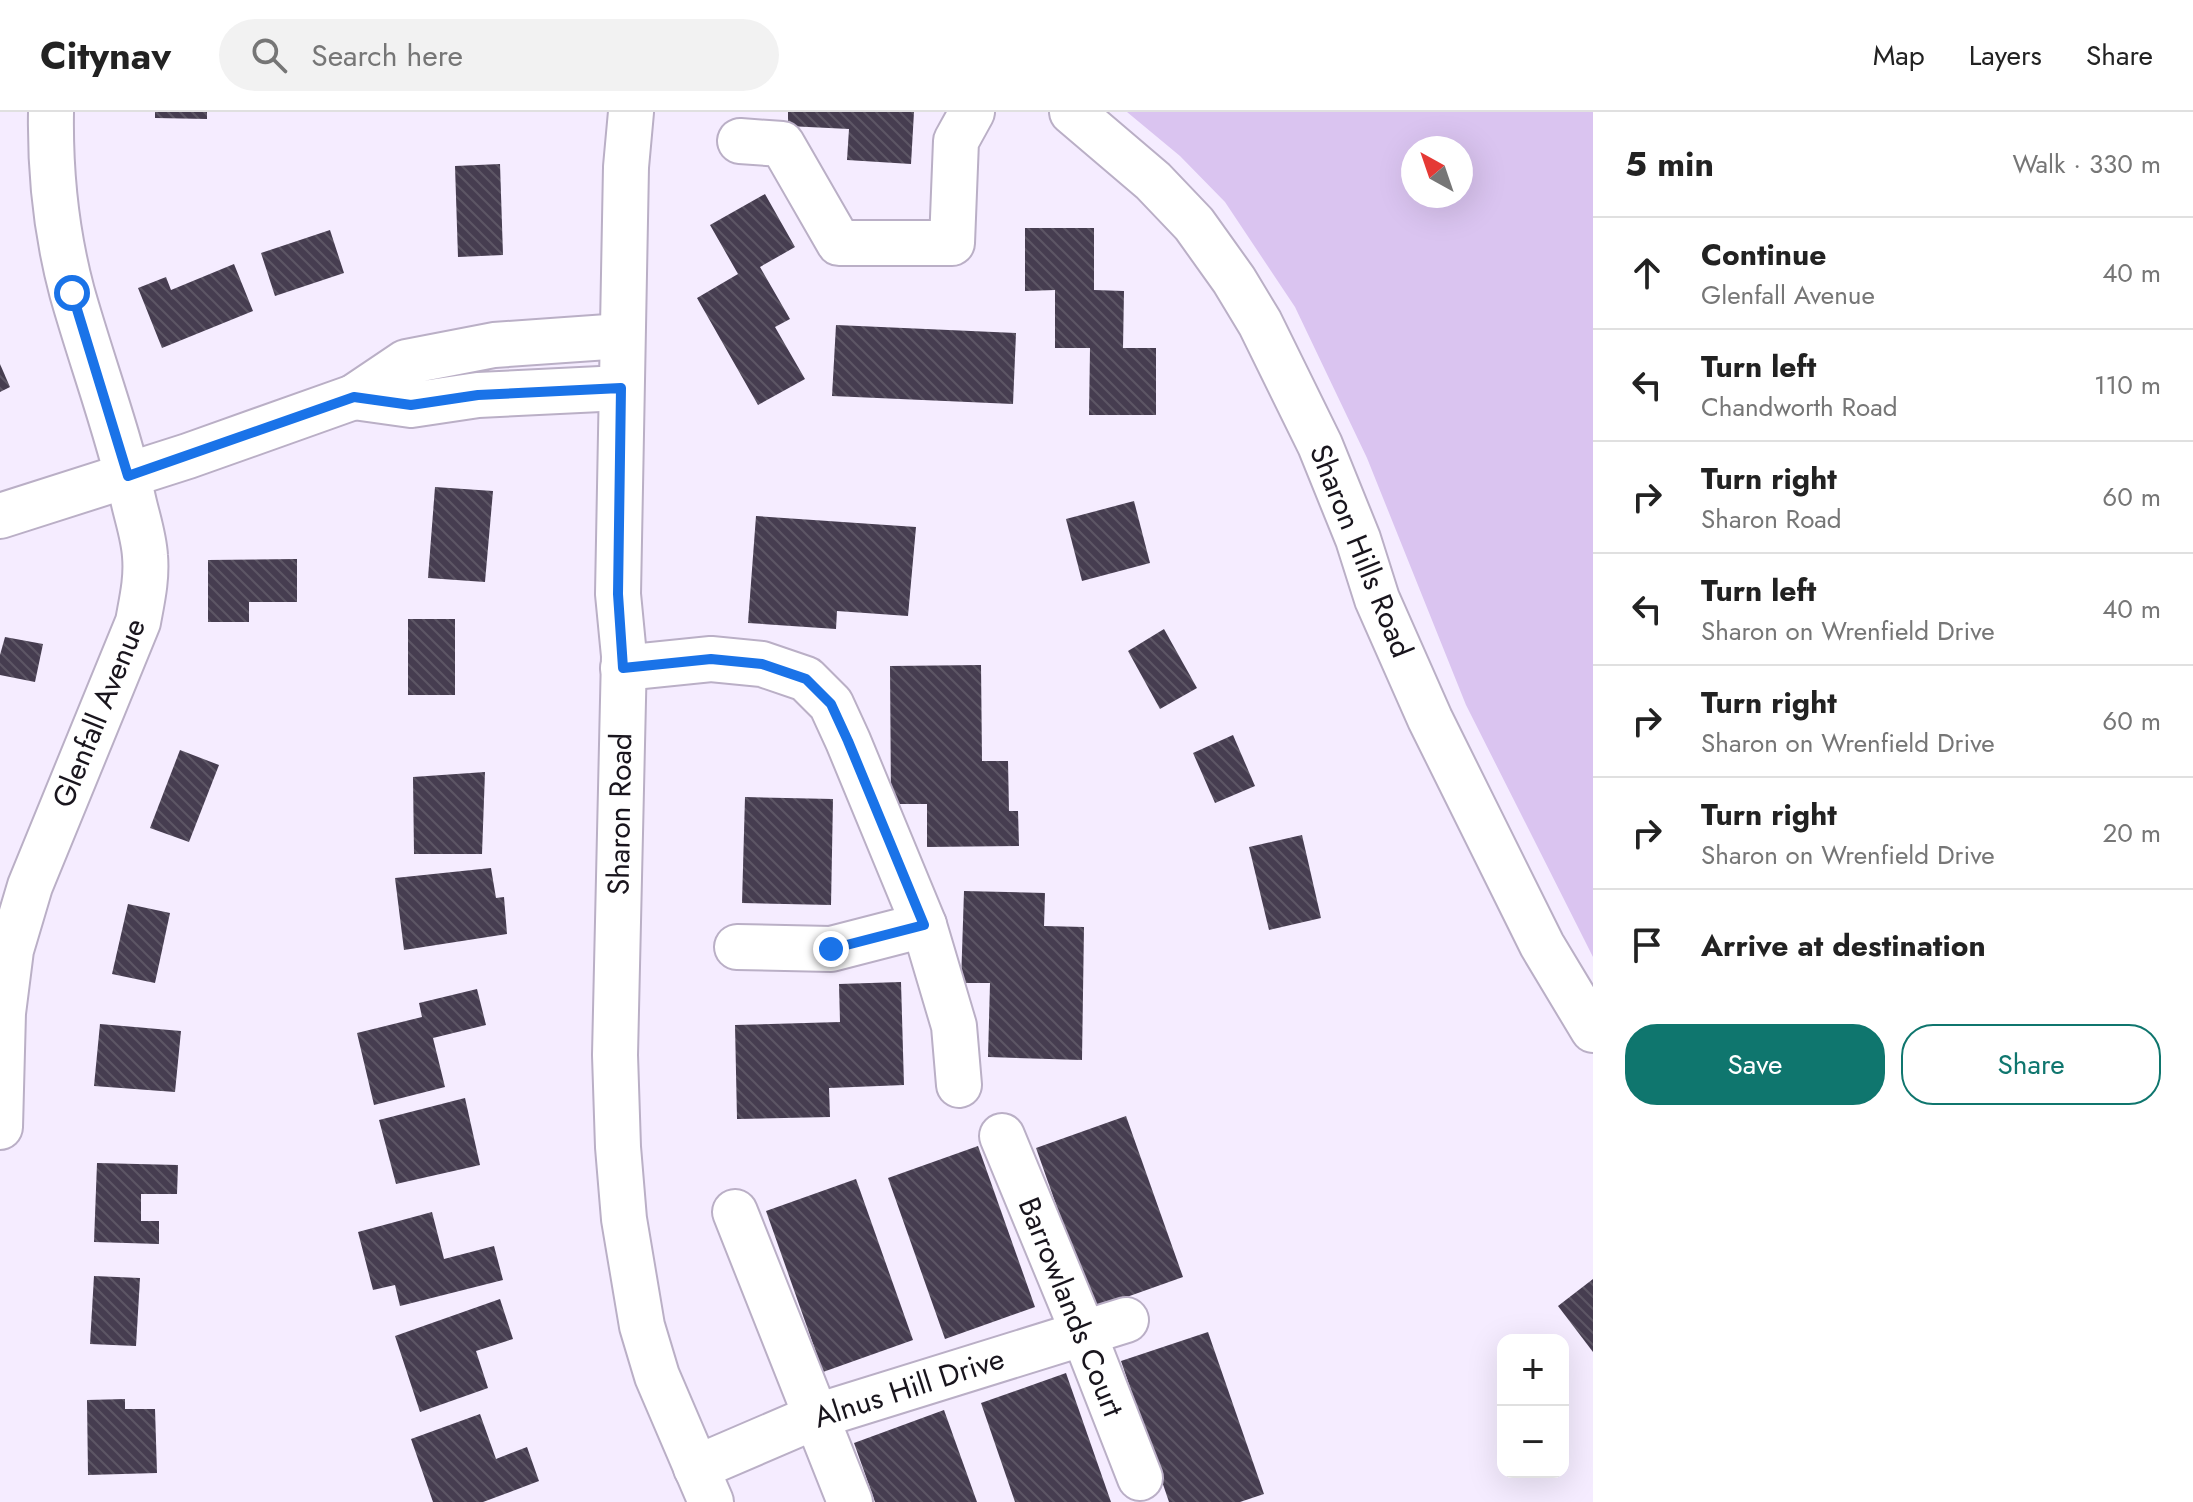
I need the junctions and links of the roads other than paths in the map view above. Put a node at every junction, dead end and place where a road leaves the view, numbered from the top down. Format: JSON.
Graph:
{"nodes":[{"id":1,"x":51,"y":112,"type":"edge"},
{"id":2,"x":631,"y":112,"type":"edge"},
{"id":3,"x":972,"y":112,"type":"edge"},
{"id":4,"x":1072,"y":112,"type":"edge"},
{"id":5,"x":740,"y":141,"type":"dead end"},
{"id":6,"x":622,"y":336,"type":"junction"},
{"id":7,"x":621,"y":388,"type":"junction"},
{"id":8,"x":354,"y":397,"type":"junction"},
{"id":9,"x":128,"y":476,"type":"junction"},
{"id":10,"x":0,"y":516,"type":"edge"},
{"id":11,"x":623,"y":668,"type":"junction"},
{"id":12,"x":924,"y":925,"type":"junction"},
{"id":13,"x":737,"y":947,"type":"dead end"},
{"id":14,"x":1593,"y":1030,"type":"edge"},
{"id":15,"x":959,"y":1085,"type":"dead end"},
{"id":16,"x":0,"y":1127,"type":"edge"},
{"id":17,"x":1002,"y":1136,"type":"dead end"},
{"id":18,"x":735,"y":1212,"type":"dead end"},
{"id":19,"x":1126,"y":1320,"type":"dead end"},
{"id":20,"x":1083,"y":1332,"type":"junction"},
{"id":21,"x":817,"y":1416,"type":"junction"},
{"id":22,"x":1140,"y":1478,"type":"dead end"},
{"id":23,"x":703,"y":1485,"type":"edge"},
{"id":24,"x":850,"y":1502,"type":"edge"}],
"edges":[{"from":1,"to":9,"type":"street","name":"Glenfall Avenue"},
{"from":2,"to":6,"type":"street","name":"Sharon Road"},
{"from":3,"to":5,"type":"street"},
{"from":4,"to":14,"type":"street","name":"Sharon Hills Road"},
{"from":6,"to":7,"type":"street","name":"Sharon Road"},
{"from":6,"to":8,"type":"street"},
{"from":7,"to":8,"type":"street"},
{"from":7,"to":11,"type":"street","name":"Sharon Road"},
{"from":8,"to":9,"type":"street"},
{"from":9,"to":10,"type":"street"},
{"from":9,"to":16,"type":"street","name":"Glenfall Avenue"},
{"from":11,"to":12,"type":"street"},
{"from":11,"to":23,"type":"street","name":"Sharon Road"},
{"from":12,"to":13,"type":"street"},
{"from":12,"to":15,"type":"street"},
{"from":17,"to":20,"type":"street","name":"Barrowlands Court"},
{"from":18,"to":21,"type":"street"},
{"from":19,"to":20,"type":"street","name":"Alnus Hill Drive"},
{"from":20,"to":21,"type":"street","name":"Alnus Hill Drive"},
{"from":20,"to":22,"type":"street","name":"Barrowlands Court"},
{"from":21,"to":23,"type":"street","name":"Alnus Hill Drive"},
{"from":21,"to":24,"type":"street"}]}
